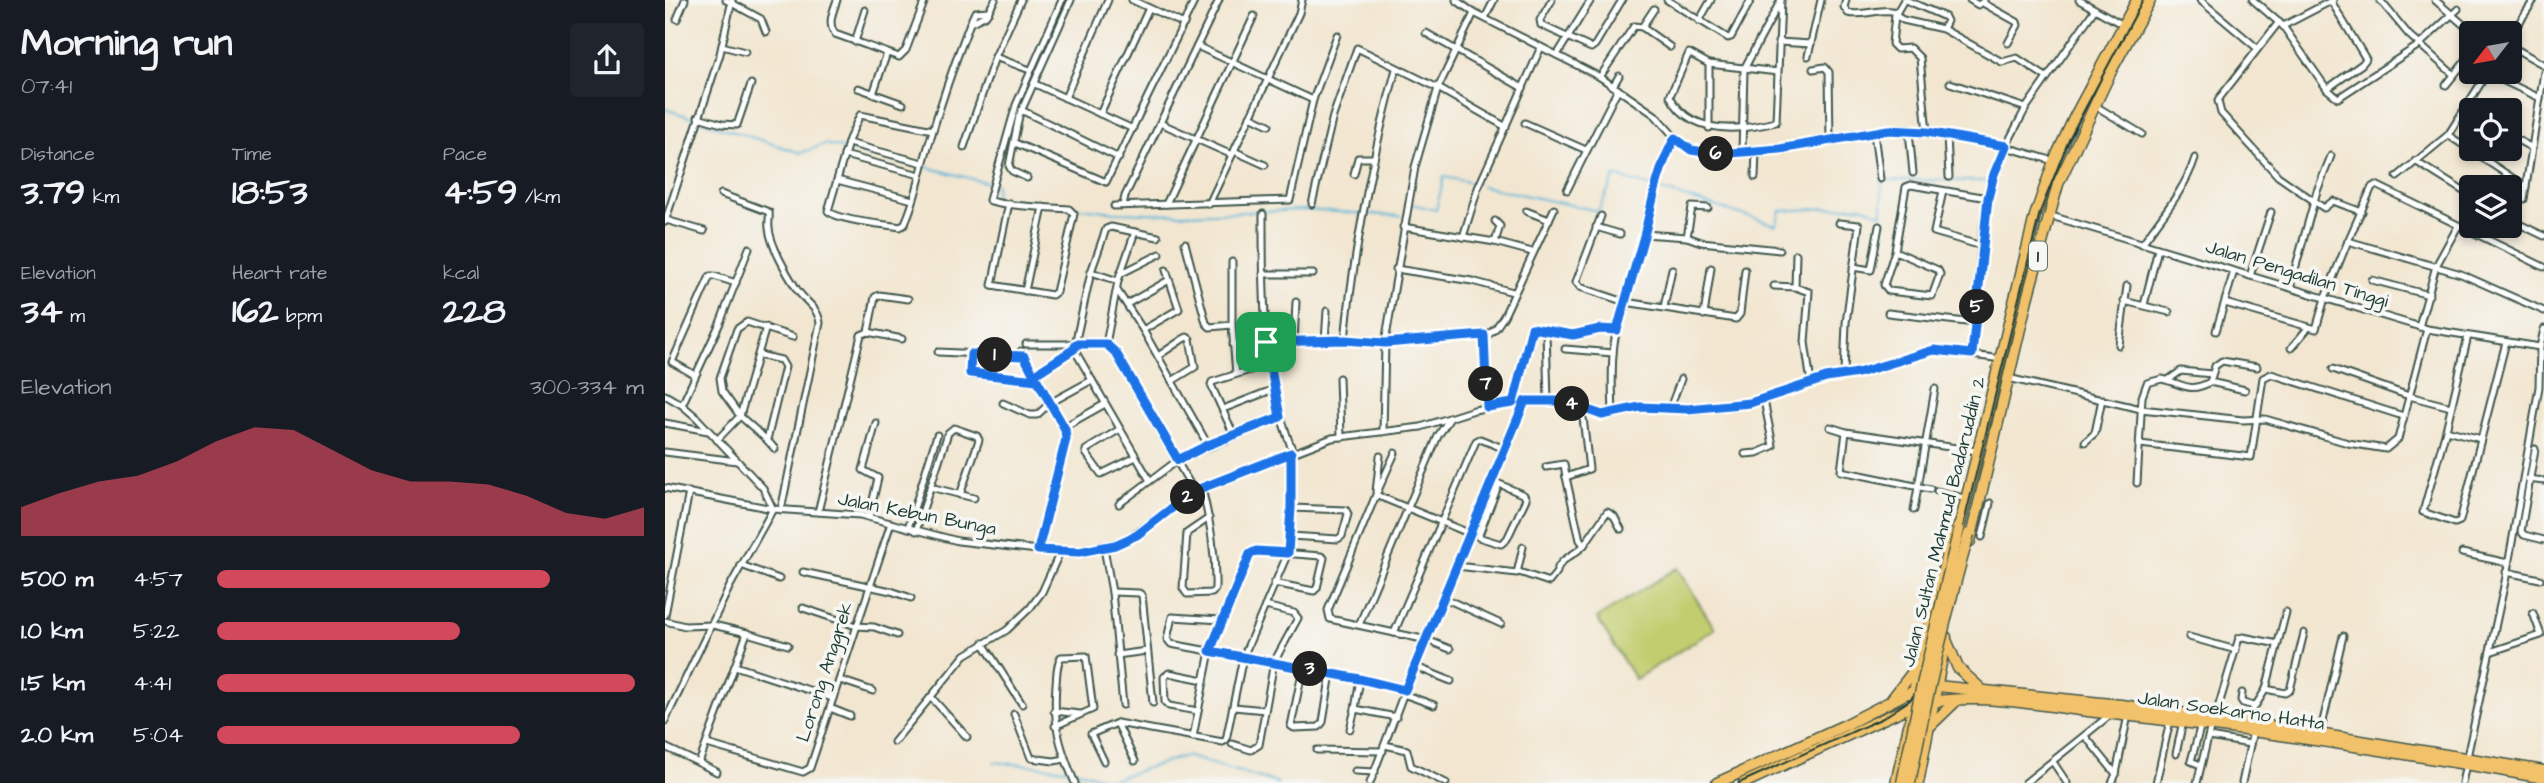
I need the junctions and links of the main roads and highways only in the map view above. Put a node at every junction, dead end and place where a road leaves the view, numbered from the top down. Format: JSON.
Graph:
{"nodes":[{"id":1,"x":2137,"y":0,"type":"edge"},
{"id":2,"x":2150,"y":0,"type":"edge"},
{"id":3,"x":1967,"y":527,"type":"junction"},
{"id":4,"x":1945,"y":638,"type":"junction"},
{"id":5,"x":1920,"y":663,"type":"junction"},
{"id":6,"x":1940,"y":667,"type":"junction"},
{"id":7,"x":1937,"y":686,"type":"junction"},
{"id":8,"x":1984,"y":690,"type":"junction"},
{"id":9,"x":1917,"y":694,"type":"junction"},
{"id":10,"x":1934,"y":700,"type":"junction"},
{"id":11,"x":1957,"y":700,"type":"junction"},
{"id":12,"x":1887,"y":705,"type":"junction"},
{"id":13,"x":1912,"y":706,"type":"junction"},
{"id":14,"x":1885,"y":720,"type":"junction"},
{"id":15,"x":2209,"y":722,"type":"junction"},
{"id":16,"x":1929,"y":728,"type":"junction"},
{"id":17,"x":1905,"y":739,"type":"junction"},
{"id":18,"x":1925,"y":746,"type":"junction"},
{"id":19,"x":2369,"y":746,"type":"junction"},
{"id":20,"x":2398,"y":752,"type":"junction"},
{"id":21,"x":2467,"y":761,"type":"junction"},
{"id":22,"x":2544,"y":771,"type":"edge"},
{"id":23,"x":2544,"y":778,"type":"edge"},
{"id":24,"x":1717,"y":783,"type":"edge"},
{"id":25,"x":1744,"y":783,"type":"edge"},
{"id":26,"x":1896,"y":783,"type":"edge"},
{"id":27,"x":1902,"y":783,"type":"edge"},
{"id":28,"x":1910,"y":783,"type":"edge"},
{"id":29,"x":1918,"y":783,"type":"edge"}],
"edges":[{"from":1,"to":3,"type":"highway","name":"Jalan Sultan Mahmud Badaruddin 2","number":"1"},
{"from":2,"to":3,"type":"highway","number":"1"},
{"from":3,"to":4,"type":"highway","number":"1"},
{"from":3,"to":5,"type":"highway","number":"1"},
{"from":3,"to":27,"type":"highway","name":"Jalan Sultan Mahmud Badaruddin 2","number":"1","bridge":true},
{"from":3,"to":28,"type":"highway","name":"Jalan Sultan Mahmud Badaruddin 2","number":"1","bridge":true},
{"from":4,"to":6,"type":"highway","number":"1"},
{"from":4,"to":8,"type":"highway"},
{"from":5,"to":6,"type":"highway"},
{"from":5,"to":9,"type":"highway","number":"1"},
{"from":5,"to":12,"type":"highway"},
{"from":6,"to":7,"type":"highway","number":"1"},
{"from":7,"to":8,"type":"highway","name":"Jalan Soekarno Hatta"},
{"from":7,"to":9,"type":"highway","name":"Jalan Soekarno Hatta"},
{"from":7,"to":10,"type":"highway"},
{"from":8,"to":15,"type":"highway","name":"Jalan Soekarno Hatta"},
{"from":9,"to":10,"type":"highway"},
{"from":9,"to":12,"type":"highway","name":"Jalan Soekarno Hatta"},
{"from":9,"to":13,"type":"highway"},
{"from":10,"to":11,"type":"highway","name":"Jalan Soekarno Hatta"},
{"from":10,"to":13,"type":"highway","name":"Jalan Soekarno Hatta"},
{"from":10,"to":16,"type":"highway"},
{"from":11,"to":15,"type":"highway","name":"Jalan Soekarno Hatta"},
{"from":11,"to":16,"type":"highway"},
{"from":12,"to":24,"type":"highway","name":"Jalan Soekarno Hatta"},
{"from":13,"to":14,"type":"highway"},
{"from":13,"to":17,"type":"highway"},
{"from":14,"to":17,"type":"highway"},
{"from":14,"to":25,"type":"highway"},
{"from":15,"to":19,"type":"highway","name":"Jalan Soekarno Hatta"},
{"from":15,"to":19,"type":"highway","name":"Jalan Soekarno Hatta"},
{"from":16,"to":18,"type":"highway"},
{"from":17,"to":18,"type":"highway"},
{"from":17,"to":26,"type":"highway"},
{"from":18,"to":29,"type":"highway"},
{"from":19,"to":20,"type":"highway","name":"Jalan Soekarno Hatta"},
{"from":20,"to":21,"type":"highway","name":"Jalan Soekarno Hatta"},
{"from":20,"to":21,"type":"highway","name":"Jalan Soekarno Hatta"},
{"from":21,"to":22,"type":"highway","name":"Jalan Soekarno Hatta"},
{"from":21,"to":23,"type":"highway","name":"Jalan Soekarno Hatta"}]}
